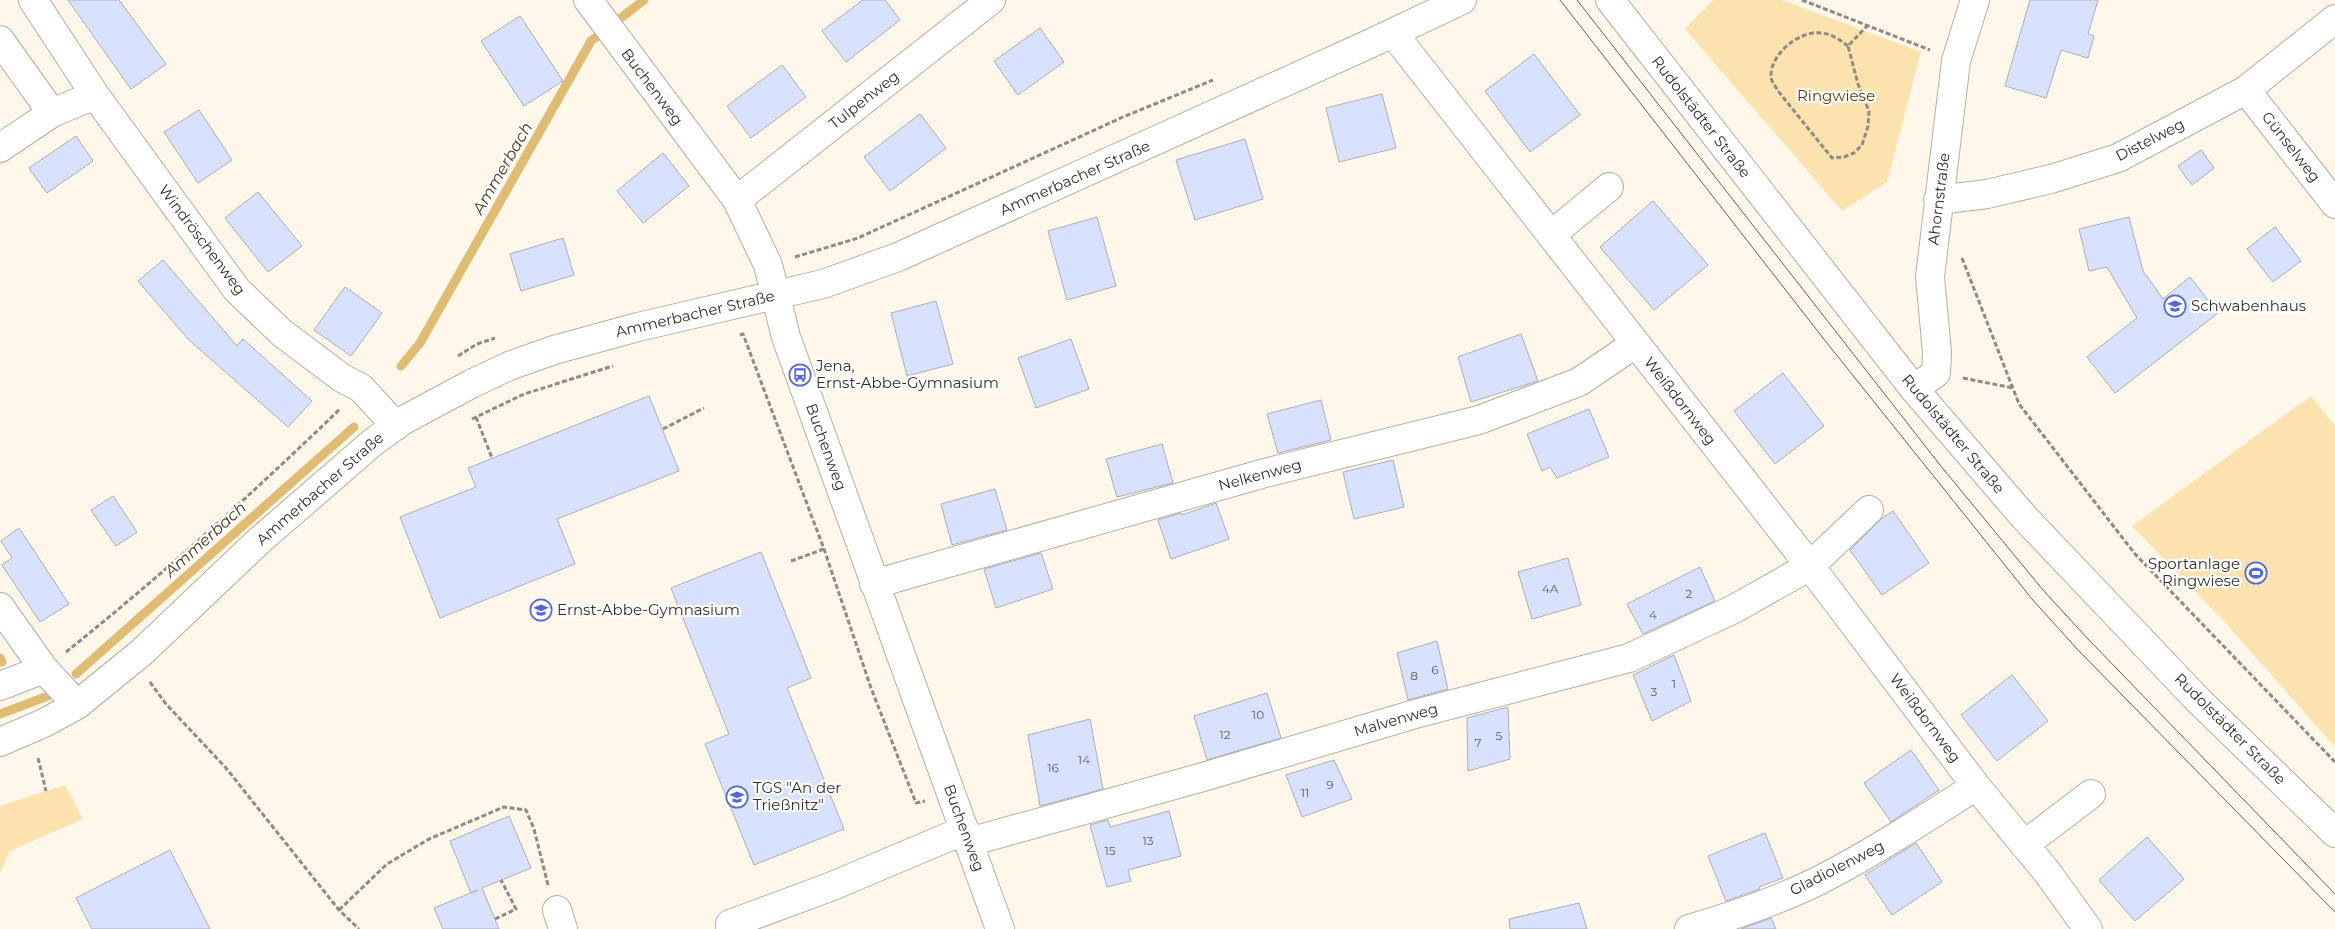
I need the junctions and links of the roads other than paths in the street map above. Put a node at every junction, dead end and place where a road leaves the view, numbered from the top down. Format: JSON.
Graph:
{"nodes":[{"id":1,"x":34,"y":0,"type":"edge"},
{"id":2,"x":991,"y":0,"type":"edge"},
{"id":3,"x":1462,"y":0,"type":"edge"},
{"id":4,"x":1610,"y":0,"type":"edge"},
{"id":5,"x":1975,"y":0,"type":"edge"},
{"id":6,"x":591,"y":5,"type":"edge"},
{"id":7,"x":2335,"y":19,"type":"edge"},
{"id":8,"x":1394,"y":33,"type":"junction"},
{"id":9,"x":0,"y":40,"type":"edge"},
{"id":10,"x":2246,"y":90,"type":"junction"},
{"id":11,"x":95,"y":95,"type":"junction"},
{"id":12,"x":52,"y":113,"type":"junction"},
{"id":13,"x":0,"y":148,"type":"edge"},
{"id":14,"x":1609,"y":188,"type":"dead end"},
{"id":15,"x":737,"y":200,"type":"junction"},
{"id":16,"x":1938,"y":200,"type":"junction"},
{"id":17,"x":2335,"y":204,"type":"edge"},
{"id":18,"x":1551,"y":235,"type":"junction"},
{"id":19,"x":776,"y":295,"type":"junction"},
{"id":20,"x":1635,"y":344,"type":"junction"},
{"id":21,"x":1914,"y":389,"type":"junction"},
{"id":22,"x":396,"y":426,"type":"junction"},
{"id":23,"x":1869,"y":510,"type":"dead end"},
{"id":24,"x":1810,"y":566,"type":"junction"},
{"id":25,"x":874,"y":584,"type":"junction"},
{"id":26,"x":0,"y":608,"type":"edge"},
{"id":27,"x":44,"y":669,"type":"junction"},
{"id":28,"x":0,"y":686,"type":"edge"},
{"id":29,"x":77,"y":705,"type":"junction"},
{"id":30,"x":0,"y":742,"type":"edge"},
{"id":31,"x":1976,"y":786,"type":"junction"},
{"id":32,"x":2092,"y":794,"type":"dead end"},
{"id":33,"x":2335,"y":833,"type":"edge"},
{"id":34,"x":967,"y":836,"type":"junction"},
{"id":35,"x":2024,"y":845,"type":"junction"},
{"id":36,"x":730,"y":929,"type":"edge"},
{"id":37,"x":1000,"y":929,"type":"edge"},
{"id":38,"x":1689,"y":929,"type":"edge"},
{"id":39,"x":2088,"y":929,"type":"edge"}],
"edges":[{"from":1,"to":11,"type":"street","name":"Windröschenweg"},
{"from":2,"to":15,"type":"street","name":"Tulpenweg"},
{"from":3,"to":8,"type":"street","name":"Ammerbacher Straße"},
{"from":4,"to":21,"type":"street","name":"Rudolstädter Straße"},
{"from":5,"to":16,"type":"street","name":"Ahornstraße"},
{"from":6,"to":15,"type":"street","name":"Buchenweg"},
{"from":7,"to":10,"type":"street","name":"Distelweg"},
{"from":8,"to":18,"type":"street","name":"Weißdornweg"},
{"from":8,"to":19,"type":"street","name":"Ammerbacher Straße"},
{"from":9,"to":12,"type":"street"},
{"from":10,"to":16,"type":"street","name":"Distelweg"},
{"from":10,"to":17,"type":"street","name":"Günselweg"},
{"from":11,"to":12,"type":"street"},
{"from":11,"to":22,"type":"street","name":"Windröschenweg"},
{"from":12,"to":13,"type":"street"},
{"from":14,"to":18,"type":"street"},
{"from":15,"to":19,"type":"street","name":"Buchenweg"},
{"from":16,"to":21,"type":"street","name":"Ahornstraße"},
{"from":18,"to":20,"type":"street","name":"Weißdornweg"},
{"from":19,"to":22,"type":"street","name":"Ammerbacher Straße"},
{"from":19,"to":25,"type":"street","name":"Buchenweg"},
{"from":20,"to":24,"type":"street","name":"Weißdornweg"},
{"from":20,"to":25,"type":"street","name":"Nelkenweg"},
{"from":21,"to":33,"type":"street","name":"Rudolstädter Straße"},
{"from":22,"to":29,"type":"street","name":"Ammerbacher Straße"},
{"from":23,"to":24,"type":"street"},
{"from":24,"to":31,"type":"street","name":"Weißdornweg"},
{"from":24,"to":34,"type":"street","name":"Malvenweg"},
{"from":25,"to":34,"type":"street","name":"Buchenweg"},
{"from":26,"to":27,"type":"street"},
{"from":27,"to":28,"type":"street"},
{"from":27,"to":29,"type":"street"},
{"from":29,"to":30,"type":"street","name":"Ammerbacher Straße"},
{"from":31,"to":35,"type":"street","name":"Weißdornweg"},
{"from":31,"to":38,"type":"street","name":"Gladiolenweg"},
{"from":32,"to":35,"type":"street"},
{"from":34,"to":36,"type":"street","name":"Malvenweg"},
{"from":34,"to":37,"type":"street","name":"Buchenweg"},
{"from":35,"to":39,"type":"street","name":"Weißdornweg"}]}
